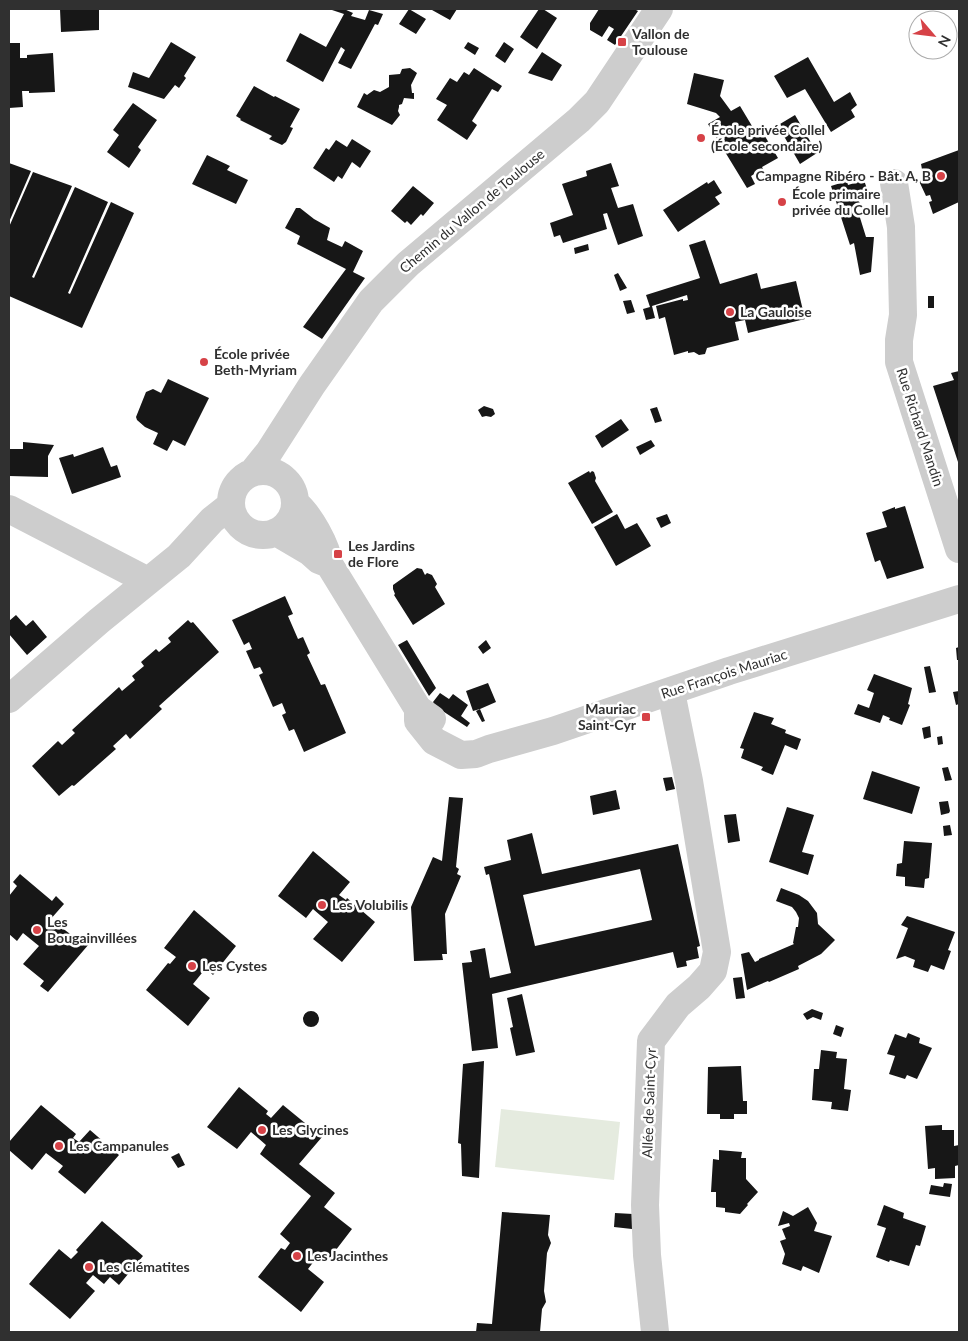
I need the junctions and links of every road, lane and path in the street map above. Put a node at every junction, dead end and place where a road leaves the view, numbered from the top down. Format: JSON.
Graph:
{"nodes":[{"id":1,"x":659,"y":9,"type":"edge"},
{"id":2,"x":894,"y":184,"type":"dead end"},
{"id":3,"x":290,"y":420,"type":"junction"},
{"id":4,"x":252,"y":473,"type":"junction"},
{"id":5,"x":291,"y":493,"type":"junction"},
{"id":6,"x":231,"y":505,"type":"junction"},
{"id":7,"x":9,"y":510,"type":"edge"},
{"id":8,"x":246,"y":530,"type":"junction"},
{"id":9,"x":276,"y":532,"type":"junction"},
{"id":10,"x":959,"y":549,"type":"edge"},
{"id":11,"x":179,"y":556,"type":"junction"},
{"id":12,"x":329,"y":564,"type":"junction"},
{"id":13,"x":148,"y":581,"type":"junction"},
{"id":14,"x":959,"y":599,"type":"edge"},
{"id":15,"x":671,"y":692,"type":"junction"},
{"id":16,"x":9,"y":699,"type":"edge"},
{"id":17,"x":655,"y":1332,"type":"edge"}],
"edges":[{"from":1,"to":3,"type":"street","name":"Chemin du Vallon de Toulouse"},
{"from":2,"to":10,"type":"street","name":"Rue Richard Mandin"},
{"from":3,"to":4,"type":"street","name":"Chemin du Vallon de Toulouse"},
{"from":3,"to":5,"type":"street","name":"Chemin du Vallon de Toulouse"},
{"from":4,"to":5,"type":"street"},
{"from":4,"to":6,"type":"street"},
{"from":5,"to":9,"type":"street"},
{"from":5,"to":12,"type":"street","name":"Rue François Mauriac"},
{"from":6,"to":8,"type":"street"},
{"from":6,"to":11,"type":"street"},
{"from":7,"to":13,"type":"street"},
{"from":8,"to":9,"type":"street"},
{"from":8,"to":11,"type":"street"},
{"from":9,"to":12,"type":"street","name":"Rue François Mauriac"},
{"from":11,"to":13,"type":"street"},
{"from":12,"to":15,"type":"street","name":"Rue François Mauriac"},
{"from":13,"to":16,"type":"street"},
{"from":14,"to":15,"type":"street","name":"Rue François Mauriac"},
{"from":15,"to":17,"type":"street","name":"Allée de Saint-Cyr"}]}
